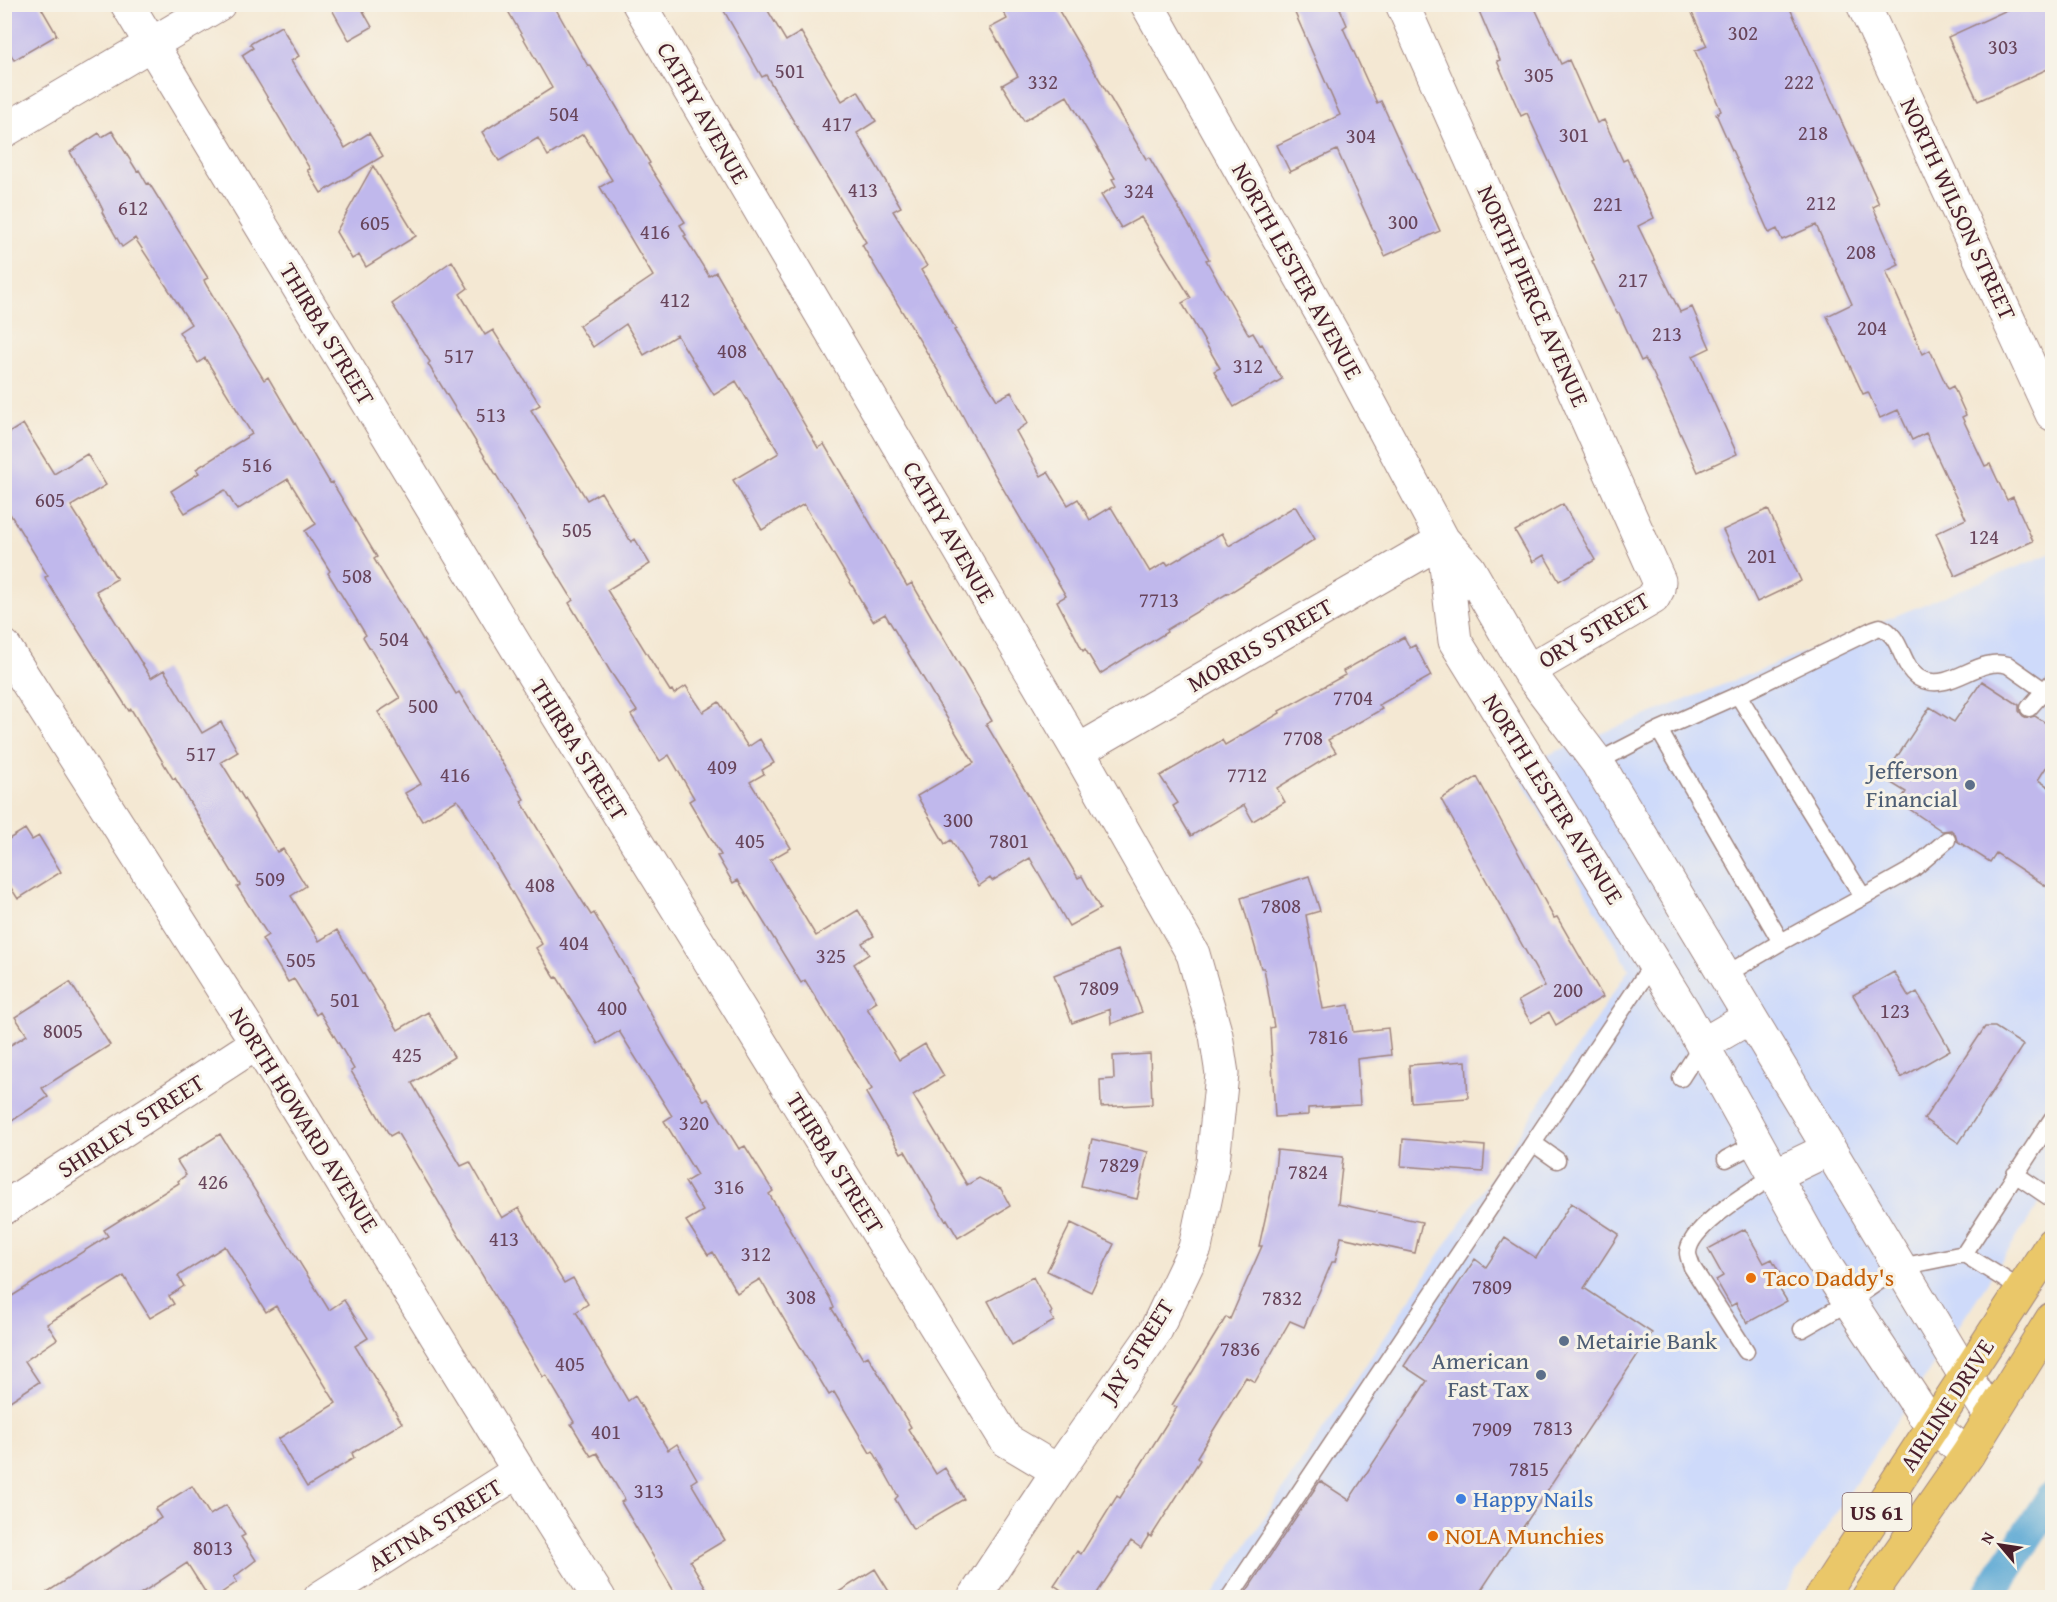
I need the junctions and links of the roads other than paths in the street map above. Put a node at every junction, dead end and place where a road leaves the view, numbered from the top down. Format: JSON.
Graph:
{"nodes":[{"id":1,"x":128,"y":4,"type":"edge"},
{"id":2,"x":219,"y":4,"type":"edge"},
{"id":3,"x":639,"y":4,"type":"edge"},
{"id":4,"x":1147,"y":4,"type":"edge"},
{"id":5,"x":1402,"y":4,"type":"edge"},
{"id":6,"x":1863,"y":4,"type":"edge"},
{"id":7,"x":152,"y":45,"type":"junction"},
{"id":8,"x":4,"y":131,"type":"edge"},
{"id":9,"x":2052,"y":414,"type":"edge"},
{"id":10,"x":1443,"y":540,"type":"junction"},
{"id":11,"x":1658,"y":589,"type":"joint"},
{"id":12,"x":4,"y":646,"type":"edge"},
{"id":13,"x":1528,"y":671,"type":"junction"},
{"id":14,"x":2049,"y":686,"type":"edge"},
{"id":15,"x":1738,"y":695,"type":"junction"},
{"id":16,"x":2029,"y":708,"type":"dead end"},
{"id":17,"x":1659,"y":730,"type":"junction"},
{"id":18,"x":1078,"y":751,"type":"junction"},
{"id":19,"x":1597,"y":762,"type":"junction"},
{"id":20,"x":1947,"y":840,"type":"dead end"},
{"id":21,"x":1863,"y":897,"type":"junction"},
{"id":22,"x":1781,"y":942,"type":"junction"},
{"id":23,"x":1654,"y":962,"type":"junction"},
{"id":24,"x":1725,"y":975,"type":"junction"},
{"id":25,"x":1750,"y":1017,"type":"junction"},
{"id":26,"x":257,"y":1043,"type":"junction"},
{"id":27,"x":1702,"y":1045,"type":"junction"},
{"id":28,"x":1222,"y":1074,"type":"joint"},
{"id":29,"x":1681,"y":1078,"type":"dead end"},
{"id":30,"x":2052,"y":1119,"type":"edge"},
{"id":31,"x":1533,"y":1143,"type":"junction"},
{"id":32,"x":1757,"y":1143,"type":"junction"},
{"id":33,"x":1829,"y":1149,"type":"junction"},
{"id":34,"x":1726,"y":1159,"type":"dead end"},
{"id":35,"x":1557,"y":1160,"type":"dead end"},
{"id":36,"x":2015,"y":1174,"type":"junction"},
{"id":37,"x":1775,"y":1175,"type":"junction"},
{"id":38,"x":2052,"y":1198,"type":"edge"},
{"id":39,"x":4,"y":1208,"type":"edge"},
{"id":40,"x":2052,"y":1244,"type":"edge"},
{"id":41,"x":1964,"y":1254,"type":"junction"},
{"id":42,"x":1900,"y":1267,"type":"junction"},
{"id":43,"x":2022,"y":1290,"type":"junction"},
{"id":44,"x":1849,"y":1302,"type":"junction"},
{"id":45,"x":2052,"y":1319,"type":"edge"},
{"id":46,"x":1802,"y":1329,"type":"dead end"},
{"id":47,"x":1746,"y":1351,"type":"dead end"},
{"id":48,"x":1966,"y":1377,"type":"junction"},
{"id":49,"x":1991,"y":1416,"type":"junction"},
{"id":50,"x":1932,"y":1427,"type":"junction"},
{"id":51,"x":1968,"y":1454,"type":"junction"},
{"id":52,"x":519,"y":1471,"type":"junction"},
{"id":53,"x":1058,"y":1471,"type":"junction"},
{"id":54,"x":320,"y":1598,"type":"edge"},
{"id":55,"x":599,"y":1598,"type":"edge"},
{"id":56,"x":974,"y":1598,"type":"edge"},
{"id":57,"x":1229,"y":1598,"type":"edge"},
{"id":58,"x":1821,"y":1598,"type":"edge"},
{"id":59,"x":1868,"y":1598,"type":"edge"}],
"edges":[{"from":1,"to":7,"type":"street","name":"THIRBA STREET"},
{"from":2,"to":7,"type":"street"},
{"from":3,"to":18,"type":"street","name":"CATHY AVENUE"},
{"from":4,"to":10,"type":"street","name":"NORTH LESTER AVENUE"},
{"from":5,"to":11,"type":"street","name":"NORTH PIERCE AVENUE"},
{"from":6,"to":9,"type":"street","name":"NORTH WILSON STREET"},
{"from":7,"to":8,"type":"street"},
{"from":7,"to":53,"type":"street","name":"THIRBA STREET"},
{"from":10,"to":13,"type":"street","name":"NORTH LESTER AVENUE"},
{"from":10,"to":18,"type":"street","name":"MORRIS STREET"},
{"from":10,"to":23,"type":"street","name":"NORTH LESTER AVENUE"},
{"from":11,"to":13,"type":"street","name":"ORY STREET"},
{"from":12,"to":26,"type":"street","name":"NORTH HOWARD AVENUE"},
{"from":13,"to":19,"type":"street","name":"NORTH LESTER AVENUE"},
{"from":14,"to":15,"type":"lane"},
{"from":14,"to":16,"type":"lane"},
{"from":15,"to":17,"type":"lane"},
{"from":15,"to":21,"type":"lane"},
{"from":17,"to":19,"type":"lane"},
{"from":17,"to":22,"type":"lane"},
{"from":18,"to":28,"type":"street","name":"CATHY AVENUE"},
{"from":19,"to":24,"type":"street","name":"NORTH LESTER AVENUE"},
{"from":20,"to":21,"type":"lane"},
{"from":21,"to":22,"type":"lane"},
{"from":22,"to":24,"type":"lane"},
{"from":23,"to":27,"type":"street","name":"NORTH LESTER AVENUE"},
{"from":23,"to":31,"type":"lane"},
{"from":24,"to":25,"type":"street","name":"NORTH LESTER AVENUE"},
{"from":25,"to":27,"type":"street"},
{"from":25,"to":33,"type":"street","name":"NORTH LESTER AVENUE"},
{"from":26,"to":39,"type":"street","name":"SHIRLEY STREET"},
{"from":26,"to":52,"type":"street","name":"NORTH HOWARD AVENUE"},
{"from":27,"to":29,"type":"lane"},
{"from":27,"to":32,"type":"street","name":"NORTH LESTER AVENUE"},
{"from":28,"to":53,"type":"street","name":"JAY STREET"},
{"from":30,"to":36,"type":"lane"},
{"from":31,"to":35,"type":"lane"},
{"from":31,"to":57,"type":"lane"},
{"from":32,"to":34,"type":"lane"},
{"from":32,"to":37,"type":"street","name":"NORTH LESTER AVENUE"},
{"from":33,"to":37,"type":"street"},
{"from":33,"to":42,"type":"street","name":"NORTH LESTER AVENUE"},
{"from":36,"to":38,"type":"lane"},
{"from":36,"to":41,"type":"lane"},
{"from":37,"to":44,"type":"street","name":"NORTH LESTER AVENUE"},
{"from":37,"to":47,"type":"lane"},
{"from":40,"to":43,"type":"highway","name":"AIRLINE DRIVE","number":"US 61"},
{"from":41,"to":42,"type":"lane"},
{"from":41,"to":43,"type":"lane"},
{"from":42,"to":44,"type":"lane"},
{"from":42,"to":48,"type":"street","name":"NORTH LESTER AVENUE"},
{"from":43,"to":48,"type":"highway","name":"AIRLINE DRIVE","number":"US 61"},
{"from":44,"to":46,"type":"lane"},
{"from":44,"to":50,"type":"street","name":"NORTH LESTER AVENUE"},
{"from":45,"to":49,"type":"highway","name":"AIRLINE DRIVE","number":"US 61"},
{"from":48,"to":49,"type":"street","name":"NORTH LESTER AVENUE"},
{"from":48,"to":50,"type":"highway","name":"AIRLINE DRIVE","number":"US 61"},
{"from":49,"to":51,"type":"highway","name":"AIRLINE DRIVE","number":"US 61"},
{"from":50,"to":51,"type":"street","name":"NORTH LESTER AVENUE"},
{"from":50,"to":58,"type":"highway","name":"AIRLINE DRIVE","number":"US 61"},
{"from":51,"to":59,"type":"highway","name":"AIRLINE DRIVE","number":"US 61"},
{"from":52,"to":54,"type":"street","name":"AETNA STREET"},
{"from":52,"to":55,"type":"street","name":"NORTH HOWARD AVENUE"},
{"from":53,"to":56,"type":"street","name":"JAY STREET"}]}
